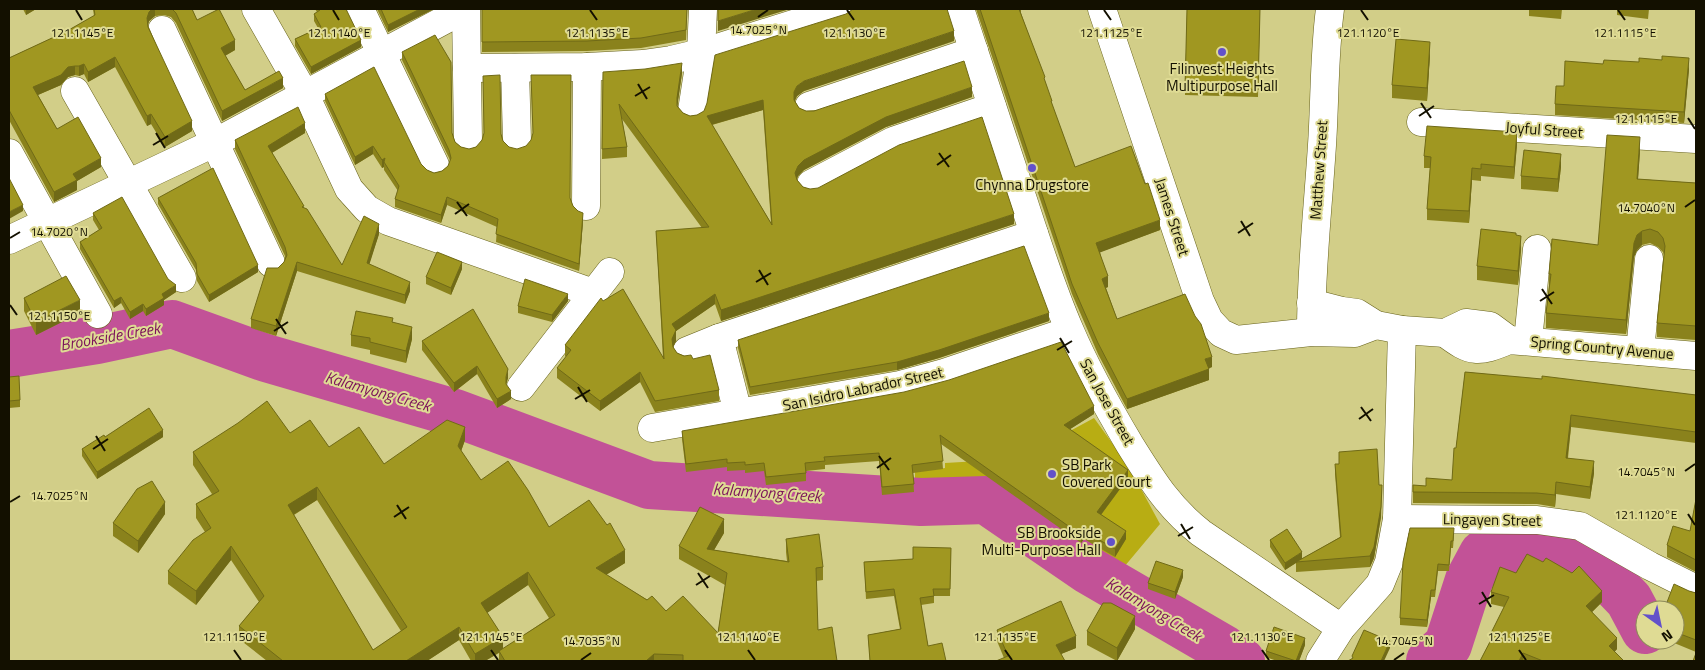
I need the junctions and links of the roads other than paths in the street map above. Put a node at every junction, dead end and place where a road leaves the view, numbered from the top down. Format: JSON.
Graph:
{"nodes":[{"id":1,"x":256,"y":9,"type":"edge"},
{"id":2,"x":360,"y":9,"type":"edge"},
{"id":3,"x":465,"y":9,"type":"edge"},
{"id":4,"x":703,"y":9,"type":"edge"},
{"id":5,"x":840,"y":9,"type":"edge"},
{"id":6,"x":960,"y":9,"type":"edge"},
{"id":7,"x":1102,"y":9,"type":"edge"},
{"id":8,"x":1330,"y":9,"type":"edge"},
{"id":9,"x":162,"y":30,"type":"dead end"},
{"id":10,"x":974,"y":51,"type":"junction"},
{"id":11,"x":381,"y":53,"type":"junction"},
{"id":12,"x":701,"y":53,"type":"junction"},
{"id":13,"x":587,"y":67,"type":"junction"},
{"id":14,"x":468,"y":68,"type":"junction"},
{"id":15,"x":515,"y":68,"type":"junction"},
{"id":16,"x":75,"y":92,"type":"dead end"},
{"id":17,"x":305,"y":95,"type":"junction"},
{"id":18,"x":809,"y":106,"type":"dead end"},
{"id":19,"x":992,"y":108,"type":"junction"},
{"id":20,"x":692,"y":111,"type":"dead end"},
{"id":21,"x":1421,"y":122,"type":"dead end"},
{"id":22,"x":1696,"y":139,"type":"edge"},
{"id":23,"x":468,"y":141,"type":"dead end"},
{"id":24,"x":517,"y":141,"type":"dead end"},
{"id":25,"x":216,"y":142,"type":"junction"},
{"id":26,"x":9,"y":152,"type":"edge"},
{"id":27,"x":435,"y":165,"type":"dead end"},
{"id":28,"x":127,"y":183,"type":"junction"},
{"id":29,"x":811,"y":184,"type":"dead end"},
{"id":30,"x":586,"y":206,"type":"dead end"},
{"id":31,"x":46,"y":222,"type":"junction"},
{"id":32,"x":1034,"y":234,"type":"junction"},
{"id":33,"x":9,"y":240,"type":"edge"},
{"id":34,"x":1537,"y":249,"type":"dead end"},
{"id":35,"x":1649,"y":259,"type":"dead end"},
{"id":36,"x":271,"y":263,"type":"dead end"},
{"id":37,"x":610,"y":272,"type":"dead end"},
{"id":38,"x":182,"y":278,"type":"dead end"},
{"id":39,"x":593,"y":293,"type":"junction"},
{"id":40,"x":1311,"y":303,"type":"junction"},
{"id":41,"x":98,"y":314,"type":"dead end"},
{"id":42,"x":1376,"y":325,"type":"junction"},
{"id":43,"x":1402,"y":330,"type":"junction"},
{"id":44,"x":1070,"y":331,"type":"junction"},
{"id":45,"x":1311,"y":332,"type":"junction"},
{"id":46,"x":719,"y":338,"type":"junction"},
{"id":47,"x":1518,"y":341,"type":"junction"},
{"id":48,"x":687,"y":351,"type":"dead end"},
{"id":49,"x":1640,"y":351,"type":"junction"},
{"id":50,"x":1696,"y":356,"type":"edge"},
{"id":51,"x":521,"y":387,"type":"dead end"},
{"id":52,"x":738,"y":413,"type":"junction"},
{"id":53,"x":652,"y":428,"type":"dead end"},
{"id":54,"x":1398,"y":519,"type":"junction"},
{"id":55,"x":1696,"y":589,"type":"edge"},
{"id":56,"x":1341,"y":628,"type":"junction"},
{"id":57,"x":1320,"y":661,"type":"edge"}],
"edges":[{"from":1,"to":17,"type":"street"},
{"from":2,"to":11,"type":"street"},
{"from":3,"to":11,"type":"street"},
{"from":3,"to":14,"type":"street"},
{"from":4,"to":12,"type":"street"},
{"from":5,"to":12,"type":"street"},
{"from":6,"to":10,"type":"street","name":"San Jose Street"},
{"from":7,"to":45,"type":"street","name":"James Street"},
{"from":8,"to":40,"type":"street","name":"Matthew Street"},
{"from":9,"to":25,"type":"street"},
{"from":10,"to":18,"type":"street"},
{"from":10,"to":19,"type":"street","name":"San Jose Street"},
{"from":11,"to":17,"type":"street"},
{"from":11,"to":27,"type":"street"},
{"from":12,"to":13,"type":"street"},
{"from":12,"to":20,"type":"street"},
{"from":13,"to":15,"type":"street"},
{"from":13,"to":30,"type":"street"},
{"from":14,"to":15,"type":"street"},
{"from":14,"to":23,"type":"street"},
{"from":15,"to":24,"type":"street"},
{"from":16,"to":28,"type":"street"},
{"from":17,"to":25,"type":"street"},
{"from":17,"to":39,"type":"street"},
{"from":19,"to":29,"type":"street"},
{"from":19,"to":32,"type":"street","name":"San Jose Street"},
{"from":21,"to":22,"type":"street","name":"Joyful Street"},
{"from":25,"to":28,"type":"street"},
{"from":25,"to":36,"type":"street"},
{"from":26,"to":31,"type":"street"},
{"from":28,"to":31,"type":"street"},
{"from":28,"to":38,"type":"street"},
{"from":31,"to":33,"type":"street"},
{"from":31,"to":41,"type":"street"},
{"from":32,"to":44,"type":"street","name":"San Jose Street"},
{"from":32,"to":46,"type":"street"},
{"from":34,"to":47,"type":"street"},
{"from":35,"to":49,"type":"street"},
{"from":37,"to":39,"type":"street"},
{"from":39,"to":51,"type":"street"},
{"from":40,"to":42,"type":"street","name":"Spring Country Avenue"},
{"from":40,"to":45,"type":"street","name":"Matthew Street"},
{"from":42,"to":43,"type":"street","name":"Spring Country Avenue"},
{"from":42,"to":45,"type":"street","name":"Spring Country Avenue"},
{"from":43,"to":47,"type":"street","name":"Spring Country Avenue"},
{"from":43,"to":54,"type":"street"},
{"from":44,"to":52,"type":"street","name":"San Isidro Labrador Street"},
{"from":44,"to":56,"type":"street","name":"San Jose Street"},
{"from":46,"to":48,"type":"street"},
{"from":46,"to":52,"type":"street"},
{"from":47,"to":49,"type":"street","name":"Spring Country Avenue"},
{"from":49,"to":50,"type":"street","name":"Spring Country Avenue"},
{"from":52,"to":53,"type":"street","name":"San Isidro Labrador Street"},
{"from":54,"to":55,"type":"street","name":"Lingayen Street"},
{"from":54,"to":56,"type":"street"},
{"from":56,"to":57,"type":"street"}]}
